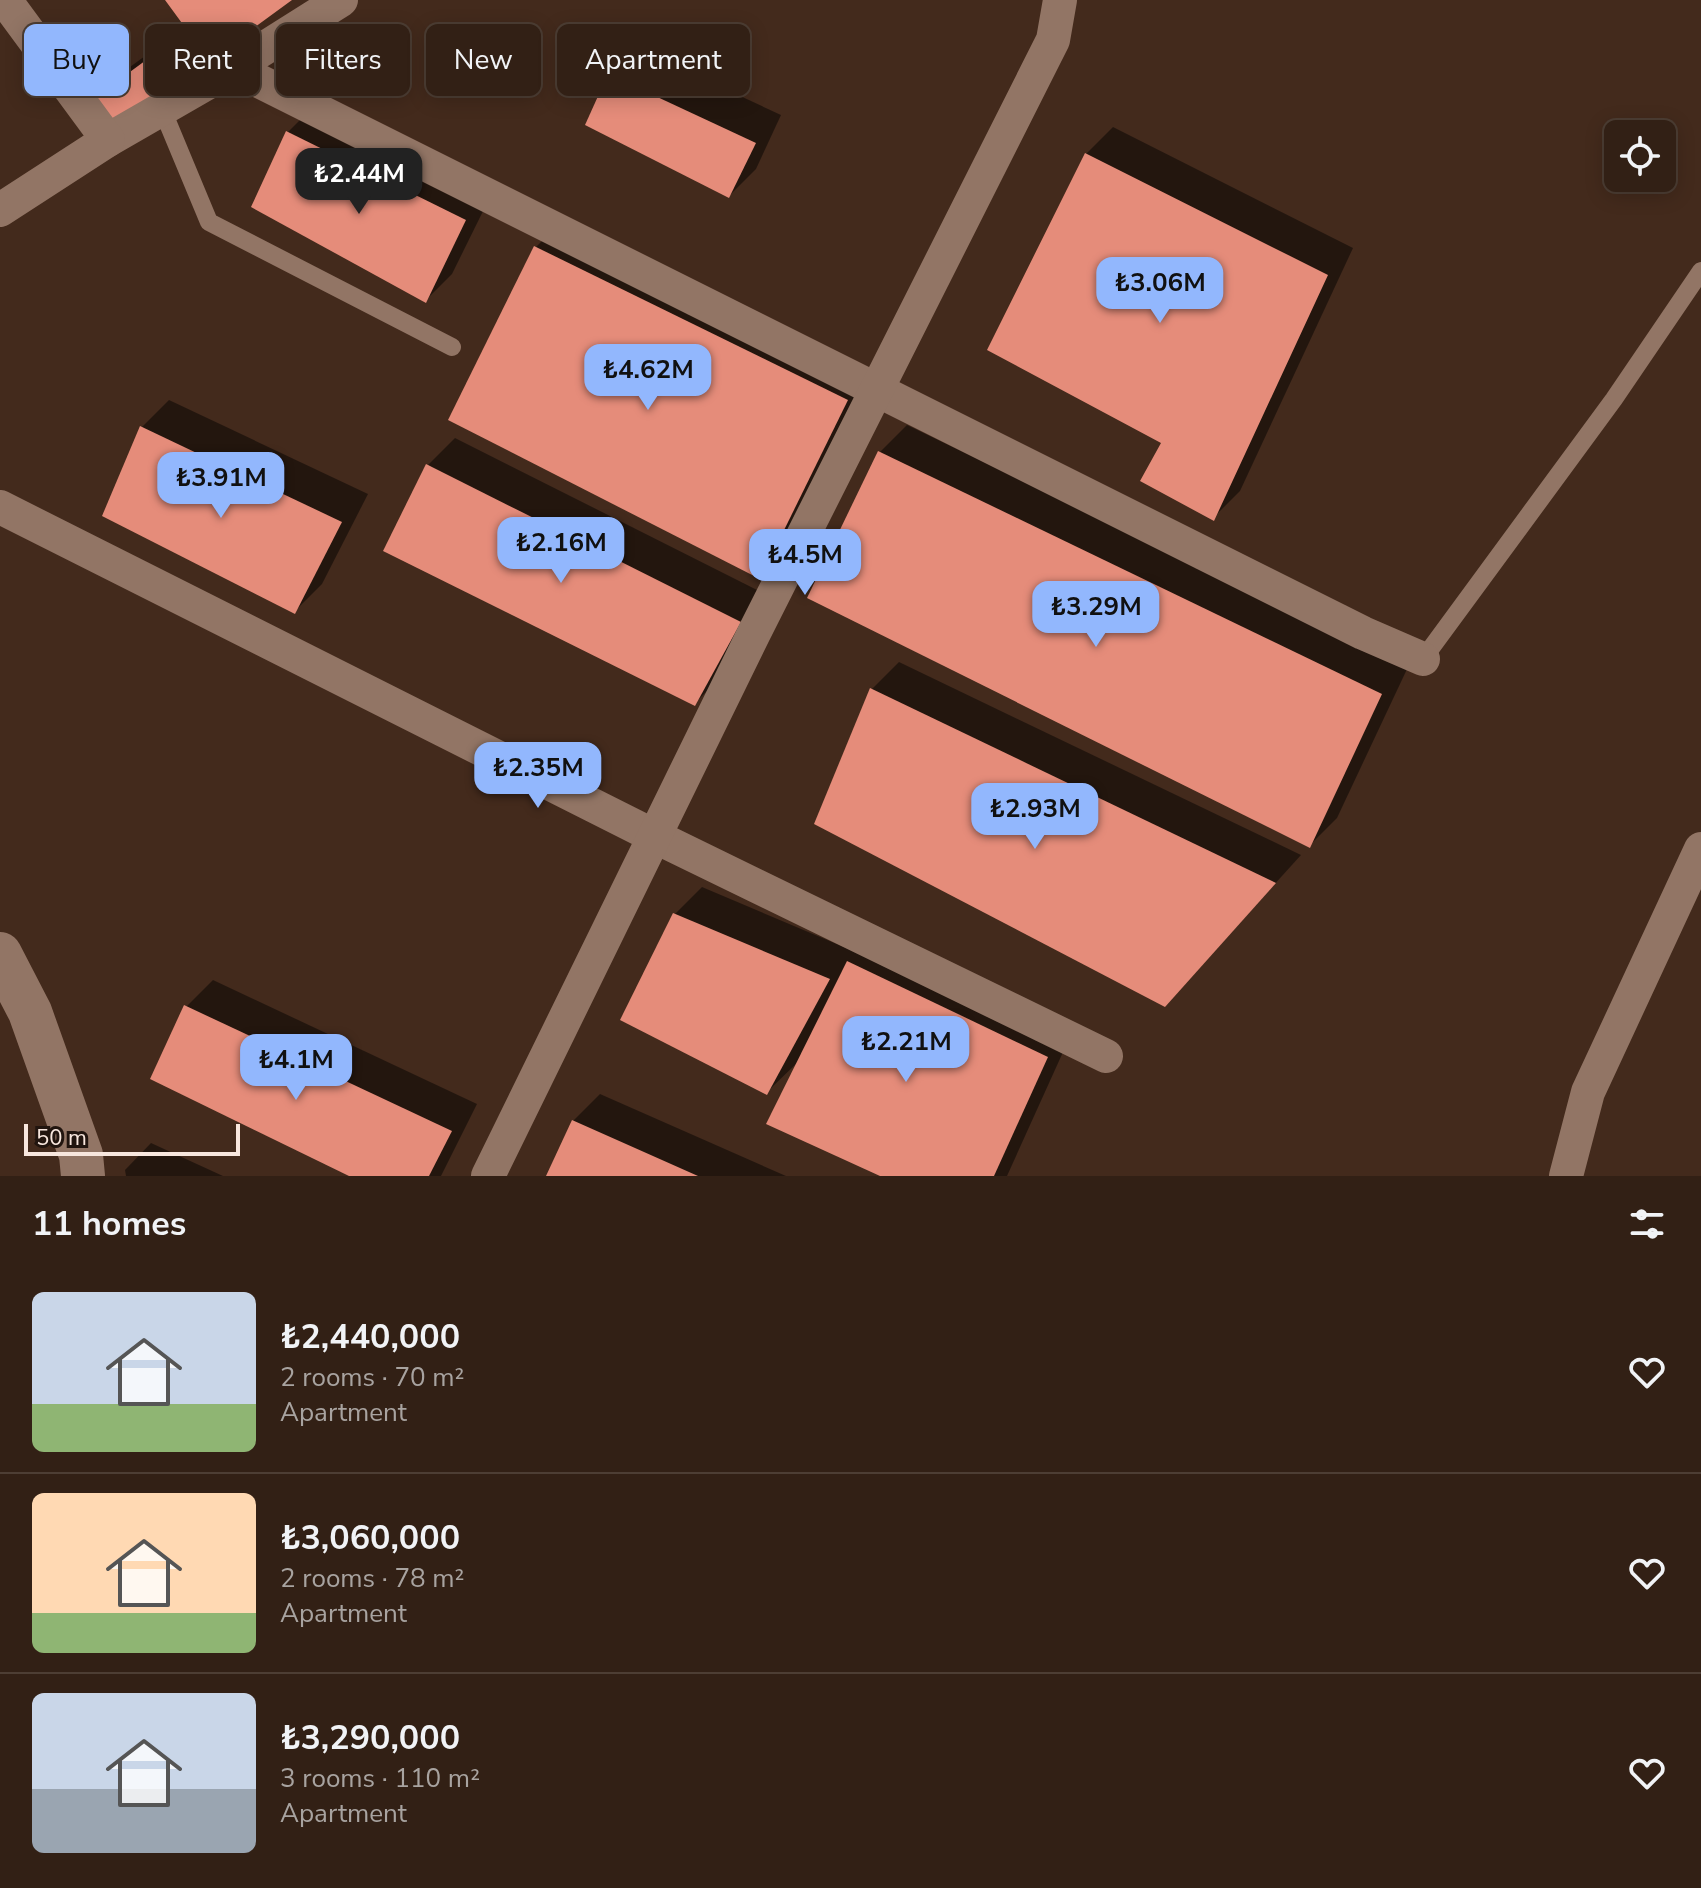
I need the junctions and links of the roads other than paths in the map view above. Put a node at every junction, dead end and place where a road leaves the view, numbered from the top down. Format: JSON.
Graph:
{"nodes":[{"id":1,"x":5,"y":0,"type":"edge"},
{"id":2,"x":341,"y":0,"type":"edge"},
{"id":3,"x":1060,"y":0,"type":"edge"},
{"id":4,"x":260,"y":51,"type":"edge"},
{"id":5,"x":260,"y":82,"type":"edge"},
{"id":6,"x":185,"y":96,"type":"edge"},
{"id":7,"x":162,"y":109,"type":"junction"},
{"id":8,"x":108,"y":140,"type":"junction"},
{"id":9,"x":0,"y":210,"type":"edge"},
{"id":10,"x":1701,"y":271,"type":"edge"},
{"id":11,"x":452,"y":347,"type":"dead end"},
{"id":12,"x":876,"y":390,"type":"junction"},
{"id":13,"x":0,"y":507,"type":"edge"},
{"id":14,"x":1423,"y":659,"type":"joint"},
{"id":15,"x":654,"y":836,"type":"junction"},
{"id":16,"x":1701,"y":849,"type":"edge"},
{"id":17,"x":0,"y":954,"type":"edge"},
{"id":18,"x":1106,"y":1056,"type":"dead end"},
{"id":19,"x":83,"y":1176,"type":"edge"},
{"id":20,"x":488,"y":1176,"type":"edge"},
{"id":21,"x":1566,"y":1176,"type":"edge"}],
"edges":[{"from":1,"to":8,"type":"street"},
{"from":2,"to":4,"type":"street"},
{"from":3,"to":12,"type":"street"},
{"from":5,"to":12,"type":"street"},
{"from":6,"to":7,"type":"street"},
{"from":7,"to":8,"type":"street"},
{"from":7,"to":11,"type":"lane"},
{"from":8,"to":9,"type":"street"},
{"from":10,"to":14,"type":"lane"},
{"from":12,"to":14,"type":"street"},
{"from":12,"to":15,"type":"street"},
{"from":13,"to":15,"type":"street"},
{"from":15,"to":18,"type":"street"},
{"from":15,"to":20,"type":"street"},
{"from":16,"to":21,"type":"street"},
{"from":17,"to":19,"type":"street"}]}
